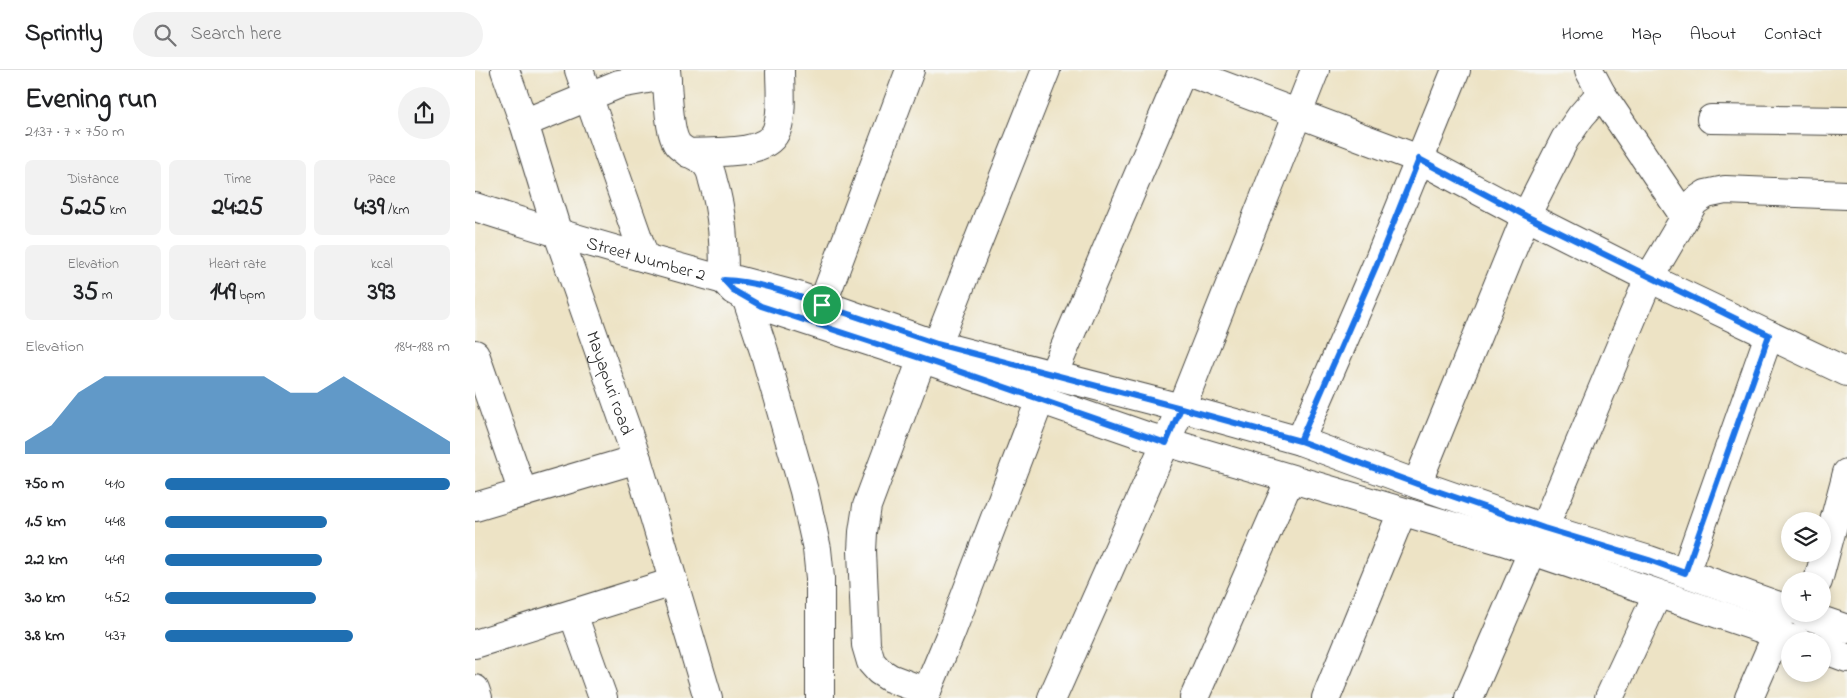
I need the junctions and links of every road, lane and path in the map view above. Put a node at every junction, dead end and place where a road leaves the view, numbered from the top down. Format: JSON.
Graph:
{"nodes":[{"id":1,"x":505,"y":70,"type":"edge"},
{"id":2,"x":579,"y":70,"type":"edge"},
{"id":3,"x":781,"y":70,"type":"edge"},
{"id":4,"x":910,"y":70,"type":"edge"},
{"id":5,"x":1046,"y":70,"type":"edge"},
{"id":6,"x":1183,"y":70,"type":"edge"},
{"id":7,"x":1315,"y":70,"type":"edge"},
{"id":8,"x":1456,"y":70,"type":"edge"},
{"id":9,"x":667,"y":75,"type":"edge"},
{"id":10,"x":1595,"y":82,"type":"edge"},
{"id":11,"x":588,"y":97,"type":"junction"},
{"id":12,"x":1297,"y":114,"type":"junction"},
{"id":13,"x":1711,"y":119,"type":"dead end"},
{"id":14,"x":1847,"y":121,"type":"edge"},
{"id":15,"x":524,"y":123,"type":"junction"},
{"id":16,"x":688,"y":153,"type":"junction"},
{"id":17,"x":1419,"y":159,"type":"junction"},
{"id":18,"x":1847,"y":195,"type":"edge"},
{"id":19,"x":475,"y":207,"type":"edge"},
{"id":20,"x":1526,"y":216,"type":"junction"},
{"id":21,"x":1684,"y":216,"type":"junction"},
{"id":22,"x":557,"y":234,"type":"junction"},
{"id":23,"x":645,"y":258,"type":"junction"},
{"id":24,"x":1649,"y":278,"type":"junction"},
{"id":25,"x":724,"y":280,"type":"junction"},
{"id":26,"x":746,"y":297,"type":"junction"},
{"id":27,"x":822,"y":305,"type":"junction"},
{"id":28,"x":1769,"y":335,"type":"junction"},
{"id":29,"x":930,"y":352,"type":"junction"},
{"id":30,"x":475,"y":354,"type":"edge"},
{"id":31,"x":1847,"y":372,"type":"edge"},
{"id":32,"x":1053,"y":375,"type":"junction"},
{"id":33,"x":1040,"y":400,"type":"junction"},
{"id":34,"x":1181,"y":408,"type":"junction"},
{"id":35,"x":1300,"y":441,"type":"junction"},
{"id":36,"x":1166,"y":443,"type":"junction"},
{"id":37,"x":637,"y":459,"type":"junction"},
{"id":38,"x":1847,"y":473,"type":"edge"},
{"id":39,"x":1290,"y":479,"type":"junction"},
{"id":40,"x":1417,"y":484,"type":"junction"},
{"id":41,"x":523,"y":493,"type":"junction"},
{"id":42,"x":475,"y":508,"type":"edge"},
{"id":43,"x":1402,"y":512,"type":"junction"},
{"id":44,"x":1544,"y":528,"type":"junction"},
{"id":45,"x":1533,"y":552,"type":"junction"},
{"id":46,"x":1820,"y":572,"type":"edge"},
{"id":47,"x":1685,"y":573,"type":"junction"},
{"id":48,"x":673,"y":582,"type":"junction"},
{"id":49,"x":1657,"y":595,"type":"junction"},
{"id":50,"x":1781,"y":606,"type":"edge"},
{"id":51,"x":573,"y":614,"type":"junction"},
{"id":52,"x":1828,"y":622,"type":"edge"},
{"id":53,"x":1847,"y":629,"type":"edge"},
{"id":54,"x":1781,"y":636,"type":"edge"},
{"id":55,"x":475,"y":644,"type":"edge"},
{"id":56,"x":1781,"y":649,"type":"edge"},
{"id":57,"x":1831,"y":652,"type":"edge"},
{"id":58,"x":1847,"y":658,"type":"edge"},
{"id":59,"x":475,"y":690,"type":"edge"},
{"id":60,"x":925,"y":695,"type":"edge"},
{"id":61,"x":478,"y":698,"type":"edge"},
{"id":62,"x":603,"y":698,"type":"edge"},
{"id":63,"x":708,"y":698,"type":"edge"},
{"id":64,"x":821,"y":698,"type":"edge"},
{"id":65,"x":1052,"y":698,"type":"edge"},
{"id":66,"x":1195,"y":698,"type":"edge"},
{"id":67,"x":1326,"y":698,"type":"edge"},
{"id":68,"x":1469,"y":698,"type":"edge"},
{"id":69,"x":1609,"y":698,"type":"edge"},
{"id":70,"x":1749,"y":698,"type":"edge"}],
"edges":[{"from":1,"to":15,"type":"street","name":"Mayapuri road"},
{"from":2,"to":11,"type":"street"},
{"from":3,"to":16,"type":"street"},
{"from":4,"to":27,"type":"street"},
{"from":5,"to":29,"type":"street"},
{"from":6,"to":12,"type":"street"},
{"from":6,"to":32,"type":"street"},
{"from":7,"to":12,"type":"street"},
{"from":8,"to":17,"type":"street"},
{"from":9,"to":11,"type":"street"},
{"from":9,"to":16,"type":"street"},
{"from":10,"to":20,"type":"street"},
{"from":10,"to":21,"type":"street"},
{"from":11,"to":15,"type":"street"},
{"from":11,"to":23,"type":"street"},
{"from":12,"to":17,"type":"street"},
{"from":12,"to":34,"type":"street"},
{"from":13,"to":14,"type":"street"},
{"from":15,"to":22,"type":"street","name":"Mayapuri road"},
{"from":16,"to":25,"type":"street"},
{"from":17,"to":20,"type":"street"},
{"from":17,"to":35,"type":"street"},
{"from":18,"to":21,"type":"street"},
{"from":19,"to":22,"type":"street","name":"Street Number 2"},
{"from":20,"to":24,"type":"street"},
{"from":20,"to":40,"type":"street"},
{"from":21,"to":24,"type":"street"},
{"from":22,"to":23,"type":"street","name":"Street Number 2"},
{"from":22,"to":37,"type":"street","name":"Mayapuri road"},
{"from":23,"to":25,"type":"street","name":"Street Number 2"},
{"from":24,"to":28,"type":"street"},
{"from":24,"to":44,"type":"street"},
{"from":25,"to":26,"type":"street"},
{"from":25,"to":27,"type":"street","name":"Street Number 2"},
{"from":26,"to":29,"type":"street"},
{"from":26,"to":64,"type":"street"},
{"from":27,"to":29,"type":"street","name":"Street Number 2"},
{"from":28,"to":31,"type":"street"},
{"from":28,"to":47,"type":"street"},
{"from":29,"to":32,"type":"street","name":"Street Number 2"},
{"from":29,"to":33,"type":"street"},
{"from":29,"to":60,"type":"street"},
{"from":30,"to":41,"type":"street"},
{"from":32,"to":34,"type":"street","name":"Street Number 2"},
{"from":33,"to":36,"type":"street"},
{"from":33,"to":60,"type":"street"},
{"from":34,"to":35,"type":"street","name":"Street Number 2"},
{"from":34,"to":36,"type":"street"},
{"from":35,"to":40,"type":"street","name":"Street Number 2"},
{"from":36,"to":39,"type":"street"},
{"from":36,"to":65,"type":"street"},
{"from":37,"to":41,"type":"street"},
{"from":37,"to":48,"type":"street","name":"Mayapuri road"},
{"from":38,"to":46,"type":"street"},
{"from":39,"to":43,"type":"street"},
{"from":39,"to":66,"type":"street"},
{"from":40,"to":44,"type":"street","name":"Street Number 2"},
{"from":41,"to":42,"type":"street"},
{"from":43,"to":45,"type":"street"},
{"from":43,"to":67,"type":"street"},
{"from":44,"to":47,"type":"street","name":"Street Number 2"},
{"from":45,"to":49,"type":"street"},
{"from":45,"to":68,"type":"street"},
{"from":47,"to":50,"type":"street","name":"Street Number 2"},
{"from":48,"to":51,"type":"street"},
{"from":48,"to":63,"type":"street","name":"Mayapuri road"},
{"from":49,"to":54,"type":"street"},
{"from":49,"to":69,"type":"street"},
{"from":51,"to":55,"type":"street"},
{"from":51,"to":62,"type":"street"},
{"from":52,"to":53,"type":"street","name":"Street Number 2"},
{"from":56,"to":70,"type":"street"},
{"from":57,"to":58,"type":"street"},
{"from":59,"to":61,"type":"street"}]}
